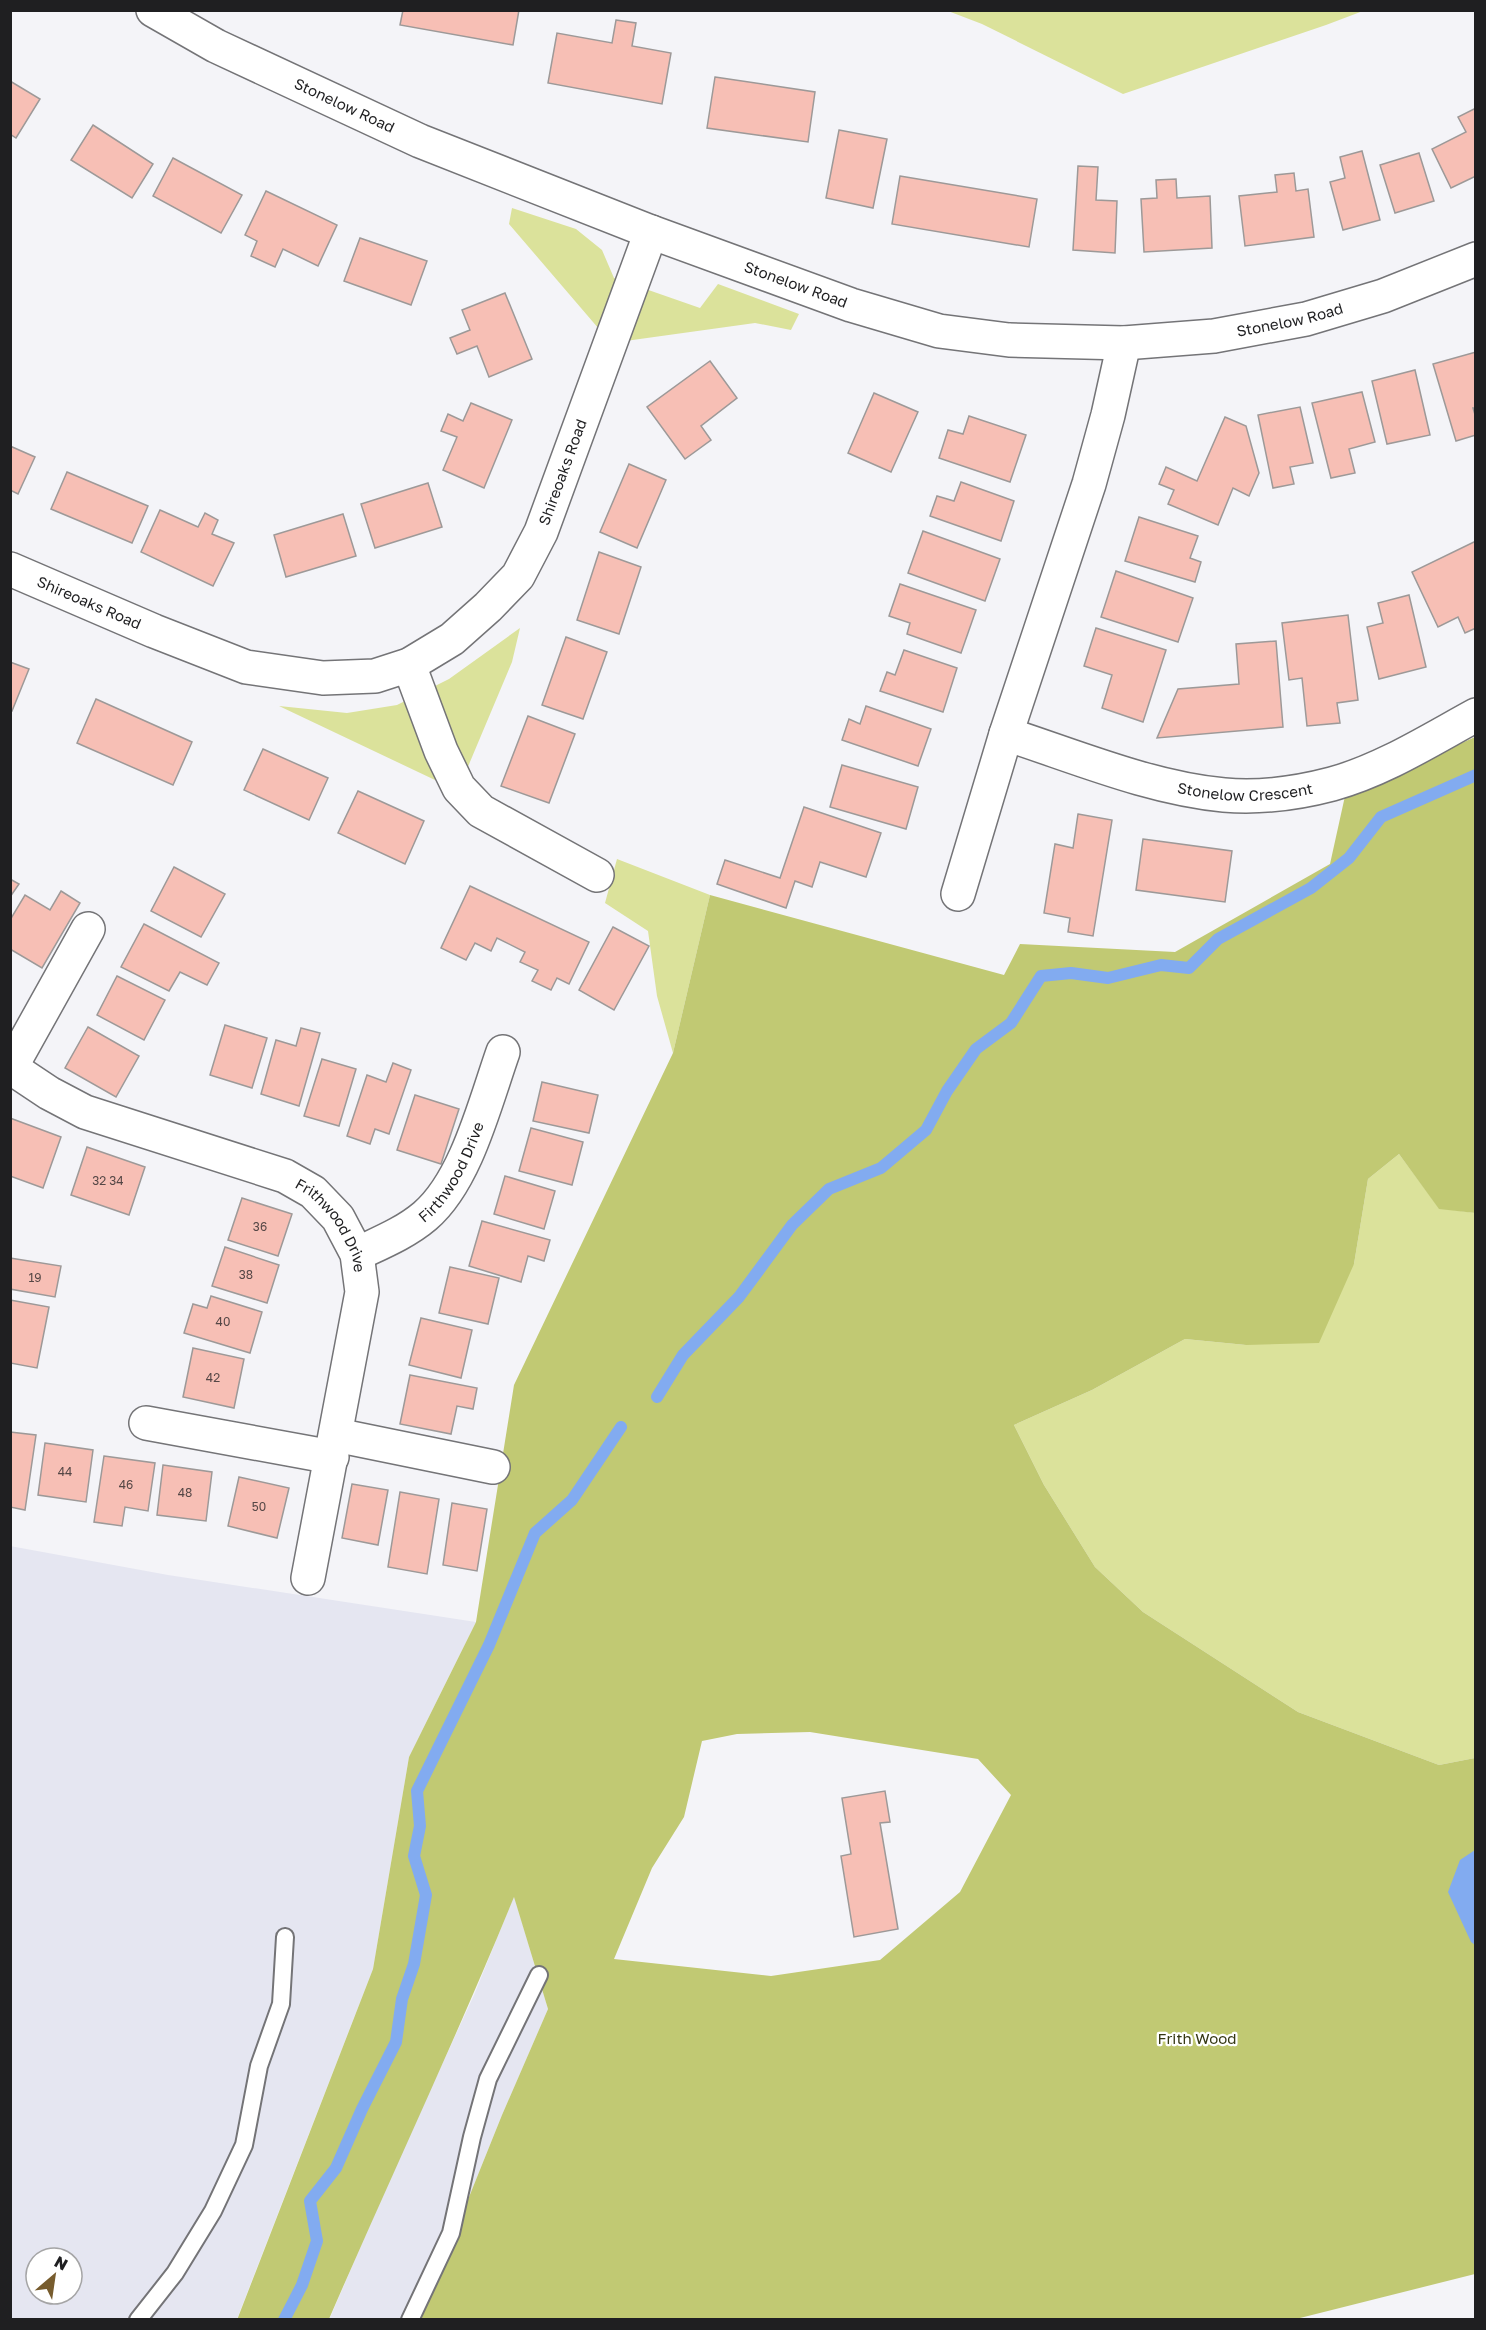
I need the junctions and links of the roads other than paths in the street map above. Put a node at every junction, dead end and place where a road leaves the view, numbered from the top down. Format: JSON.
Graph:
{"nodes":[{"id":1,"x":153,"y":10,"type":"edge"},
{"id":2,"x":651,"y":232,"type":"junction"},
{"id":3,"x":1476,"y":259,"type":"edge"},
{"id":4,"x":1124,"y":344,"type":"junction"},
{"id":5,"x":10,"y":569,"type":"edge"},
{"id":6,"x":409,"y":665,"type":"junction"},
{"id":7,"x":1476,"y":715,"type":"edge"},
{"id":8,"x":1006,"y":734,"type":"junction"},
{"id":9,"x":597,"y":875,"type":"dead end"},
{"id":10,"x":961,"y":894,"type":"dead end"},
{"id":11,"x":88,"y":929,"type":"dead end"},
{"id":12,"x":502,"y":1052,"type":"dead end"},
{"id":13,"x":11,"y":1068,"type":"edge"},
{"id":14,"x":357,"y":1254,"type":"junction"},
{"id":15,"x":146,"y":1424,"type":"dead end"},
{"id":16,"x":334,"y":1446,"type":"junction"},
{"id":17,"x":493,"y":1467,"type":"dead end"},
{"id":18,"x":308,"y":1578,"type":"dead end"},
{"id":19,"x":285,"y":1937,"type":"dead end"},
{"id":20,"x":539,"y":1975,"type":"dead end"},
{"id":21,"x":138,"y":2319,"type":"edge"},
{"id":22,"x":410,"y":2319,"type":"edge"}],
"edges":[{"from":1,"to":2,"type":"street","name":"Stonelow Road"},
{"from":2,"to":4,"type":"street","name":"Stonelow Road"},
{"from":2,"to":6,"type":"street","name":"Shireoaks Road"},
{"from":3,"to":4,"type":"street","name":"Stonelow Road"},
{"from":4,"to":8,"type":"street"},
{"from":5,"to":6,"type":"street","name":"Shireoaks Road"},
{"from":6,"to":9,"type":"street"},
{"from":7,"to":8,"type":"street","name":"Stonelow Crescent"},
{"from":8,"to":10,"type":"street"},
{"from":11,"to":13,"type":"street"},
{"from":12,"to":14,"type":"street","name":"Firthwood Drive"},
{"from":13,"to":14,"type":"street","name":"Frithwood Drive"},
{"from":14,"to":16,"type":"street","name":"Frithwood Drive"},
{"from":15,"to":16,"type":"street"},
{"from":16,"to":17,"type":"street"},
{"from":16,"to":18,"type":"street","name":"Frithwood Drive"},
{"from":19,"to":21,"type":"lane"},
{"from":20,"to":22,"type":"lane"}]}
